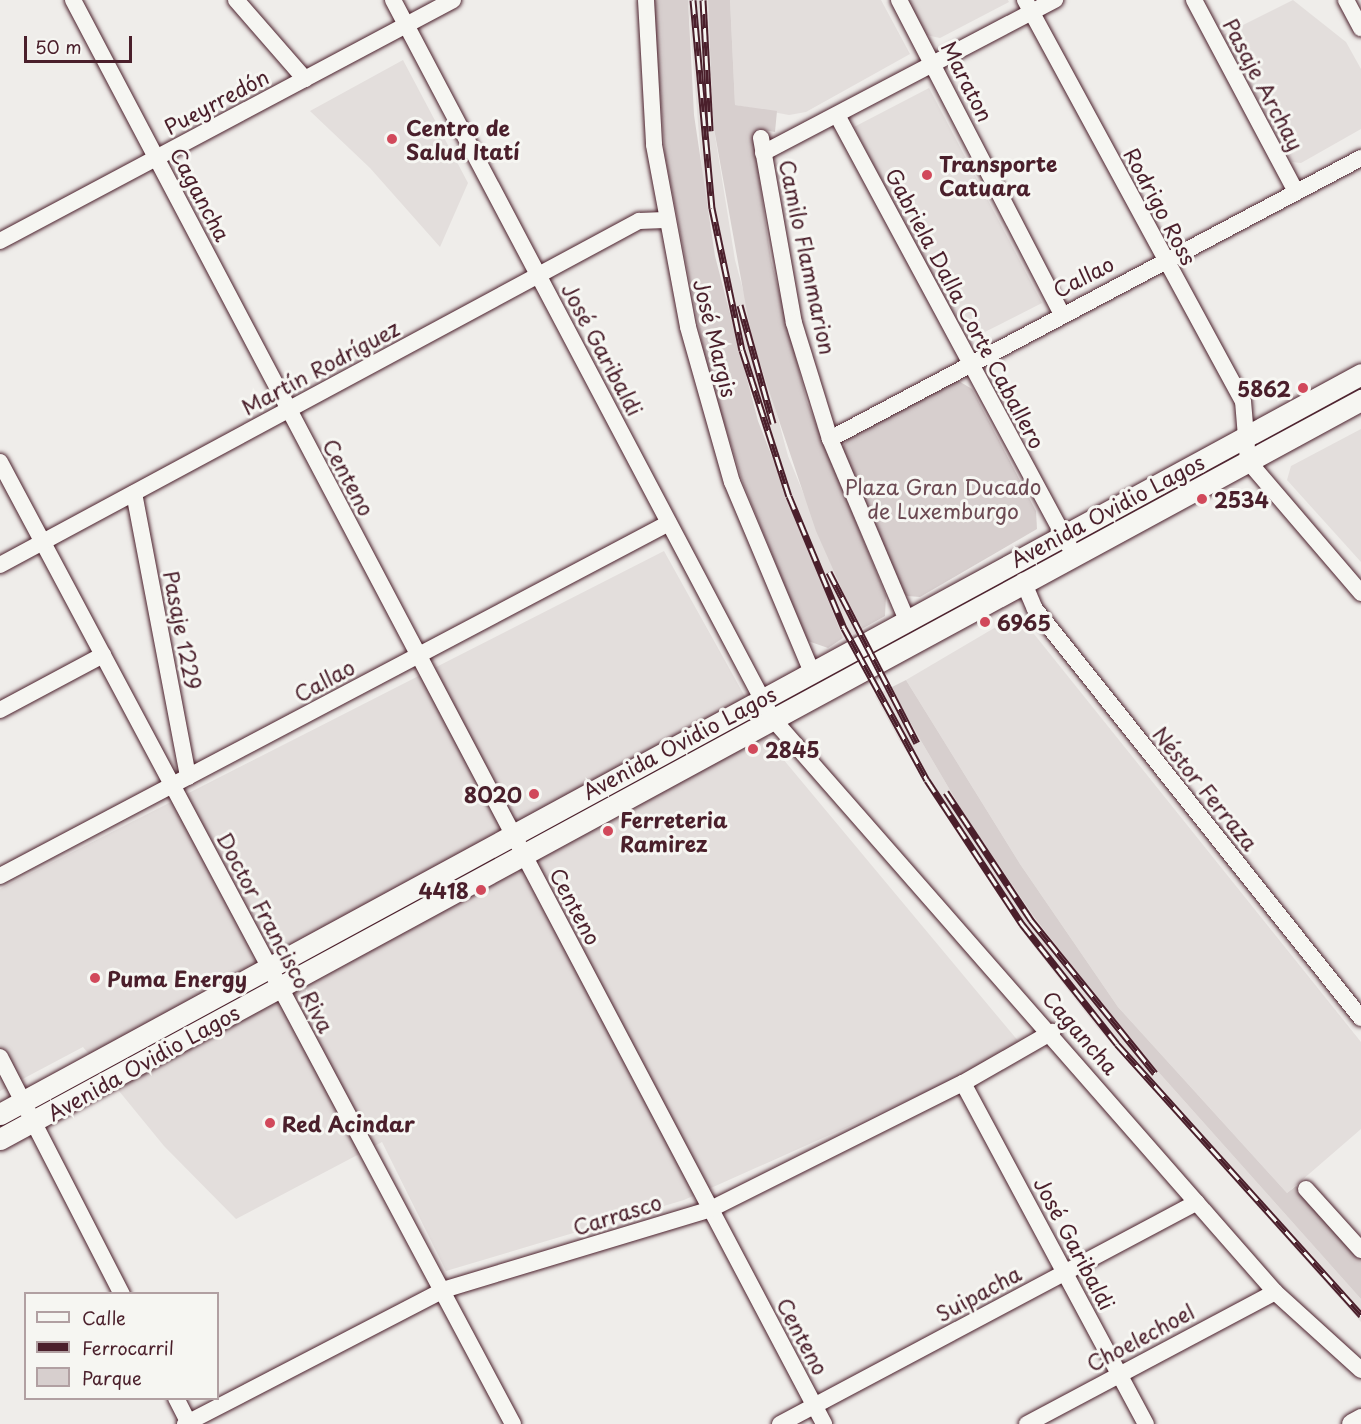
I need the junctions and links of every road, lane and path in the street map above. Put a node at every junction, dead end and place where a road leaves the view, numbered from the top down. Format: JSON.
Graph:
{"nodes":[{"id":1,"x":73,"y":0,"type":"edge"},
{"id":2,"x":236,"y":0,"type":"edge"},
{"id":3,"x":393,"y":0,"type":"edge"},
{"id":4,"x":453,"y":0,"type":"edge"},
{"id":5,"x":646,"y":0,"type":"edge"},
{"id":6,"x":899,"y":0,"type":"edge"},
{"id":7,"x":1055,"y":0,"type":"edge"},
{"id":8,"x":1194,"y":0,"type":"edge"},
{"id":9,"x":1346,"y":0,"type":"edge"},
{"id":10,"x":1029,"y":6,"type":"edge"},
{"id":11,"x":406,"y":25,"type":"junction"},
{"id":12,"x":1361,"y":28,"type":"edge"},
{"id":13,"x":934,"y":64,"type":"junction"},
{"id":14,"x":305,"y":79,"type":"junction"},
{"id":15,"x":837,"y":115,"type":"junction"},
{"id":16,"x":156,"y":158,"type":"junction"},
{"id":17,"x":1361,"y":158,"type":"edge"},
{"id":18,"x":1295,"y":190,"type":"junction"},
{"id":19,"x":665,"y":220,"type":"junction"},
{"id":20,"x":0,"y":241,"type":"edge"},
{"id":21,"x":1163,"y":261,"type":"junction"},
{"id":22,"x":538,"y":275,"type":"junction"},
{"id":23,"x":1061,"y":312,"type":"junction"},
{"id":24,"x":972,"y":366,"type":"junction"},
{"id":25,"x":1361,"y":374,"type":"edge"},
{"id":26,"x":1361,"y":400,"type":"edge"},
{"id":27,"x":289,"y":410,"type":"junction"},
{"id":28,"x":1248,"y":436,"type":"junction"},
{"id":29,"x":830,"y":439,"type":"junction"},
{"id":30,"x":1248,"y":461,"type":"junction"},
{"id":31,"x":0,"y":462,"type":"edge"},
{"id":32,"x":134,"y":493,"type":"junction"},
{"id":33,"x":669,"y":523,"type":"junction"},
{"id":34,"x":1062,"y":533,"type":"junction"},
{"id":35,"x":43,"y":542,"type":"junction"},
{"id":36,"x":1073,"y":554,"type":"junction"},
{"id":37,"x":0,"y":565,"type":"edge"},
{"id":38,"x":1023,"y":581,"type":"junction"},
{"id":39,"x":1361,"y":593,"type":"edge"},
{"id":40,"x":906,"y":618,"type":"junction"},
{"id":41,"x":103,"y":655,"type":"junction"},
{"id":42,"x":418,"y":655,"type":"junction"},
{"id":43,"x":811,"y":670,"type":"junction"},
{"id":44,"x":761,"y":698,"type":"junction"},
{"id":45,"x":0,"y":710,"type":"edge"},
{"id":46,"x":772,"y":718,"type":"junction"},
{"id":47,"x":188,"y":777,"type":"junction"},
{"id":48,"x":172,"y":785,"type":"junction"},
{"id":49,"x":513,"y":832,"type":"junction"},
{"id":50,"x":523,"y":854,"type":"junction"},
{"id":51,"x":0,"y":876,"type":"edge"},
{"id":52,"x":268,"y":964,"type":"junction"},
{"id":53,"x":280,"y":987,"type":"junction"},
{"id":54,"x":1361,"y":1018,"type":"edge"},
{"id":55,"x":1052,"y":1032,"type":"junction"},
{"id":56,"x":0,"y":1058,"type":"edge"},
{"id":57,"x":963,"y":1083,"type":"junction"},
{"id":58,"x":23,"y":1102,"type":"junction"},
{"id":59,"x":0,"y":1114,"type":"edge"},
{"id":60,"x":34,"y":1121,"type":"junction"},
{"id":61,"x":0,"y":1139,"type":"edge"},
{"id":62,"x":1306,"y":1189,"type":"dead end"},
{"id":63,"x":1197,"y":1202,"type":"junction"},
{"id":64,"x":711,"y":1209,"type":"junction"},
{"id":65,"x":1361,"y":1250,"type":"edge"},
{"id":66,"x":1065,"y":1272,"type":"junction"},
{"id":67,"x":443,"y":1290,"type":"junction"},
{"id":68,"x":121,"y":1292,"type":"edge"},
{"id":69,"x":1275,"y":1292,"type":"junction"},
{"id":70,"x":1361,"y":1370,"type":"edge"},
{"id":71,"x":1119,"y":1373,"type":"junction"},
{"id":72,"x":177,"y":1400,"type":"edge"},
{"id":73,"x":814,"y":1406,"type":"junction"},
{"id":74,"x":1361,"y":1419,"type":"edge"},
{"id":75,"x":188,"y":1423,"type":"edge"},
{"id":76,"x":513,"y":1424,"type":"edge"},
{"id":77,"x":780,"y":1424,"type":"edge"},
{"id":78,"x":824,"y":1424,"type":"edge"},
{"id":79,"x":1027,"y":1424,"type":"edge"},
{"id":80,"x":1146,"y":1424,"type":"edge"},
{"id":81,"x":1352,"y":1424,"type":"edge"}],
"edges":[{"from":1,"to":16,"type":"street","name":"Cagancha"},
{"from":2,"to":14,"type":"street"},
{"from":3,"to":11,"type":"street","name":"José Garibaldi"},
{"from":4,"to":11,"type":"street","name":"Pueyrredón"},
{"from":5,"to":19,"type":"street","name":"José Margis"},
{"from":6,"to":13,"type":"street","name":"Maraton"},
{"from":7,"to":10,"type":"street"},
{"from":8,"to":18,"type":"street","name":"Pasaje Archay"},
{"from":9,"to":12,"type":"street"},
{"from":10,"to":13,"type":"street"},
{"from":10,"to":21,"type":"street","name":"Rodrigo Ross"},
{"from":11,"to":14,"type":"street","name":"Pueyrredón"},
{"from":11,"to":22,"type":"street","name":"José Garibaldi"},
{"from":13,"to":15,"type":"street"},
{"from":13,"to":23,"type":"street","name":"Maraton"},
{"from":14,"to":16,"type":"street","name":"Pueyrredón"},
{"from":15,"to":24,"type":"street","name":"Gabriela Dalla Corte Caballero"},
{"from":15,"to":29,"type":"street","name":"Camilo Flammarion"},
{"from":16,"to":20,"type":"street","name":"Pueyrredón"},
{"from":16,"to":27,"type":"street","name":"Cagancha"},
{"from":17,"to":18,"type":"street","name":"Callao"},
{"from":18,"to":21,"type":"street","name":"Callao"},
{"from":19,"to":22,"type":"street","name":"Martín Rodríguez"},
{"from":19,"to":43,"type":"street","name":"José Margis"},
{"from":21,"to":23,"type":"street","name":"Callao"},
{"from":21,"to":28,"type":"street","name":"Rodrigo Ross"},
{"from":22,"to":27,"type":"street","name":"Martín Rodríguez"},
{"from":22,"to":33,"type":"street","name":"José Garibaldi"},
{"from":23,"to":24,"type":"street","name":"Callao"},
{"from":24,"to":29,"type":"street","name":"Callao"},
{"from":24,"to":34,"type":"street","name":"Gabriela Dalla Corte Caballero"},
{"from":25,"to":28,"type":"main road","name":"Avenida Ovidio Lagos"},
{"from":26,"to":30,"type":"main road","name":"Avenida Ovidio Lagos"},
{"from":27,"to":32,"type":"street","name":"Martín Rodríguez"},
{"from":27,"to":42,"type":"street","name":"Centeno"},
{"from":28,"to":30,"type":"street","name":"Rodrigo Ross"},
{"from":28,"to":34,"type":"main road","name":"Avenida Ovidio Lagos"},
{"from":29,"to":40,"type":"street","name":"Camilo Flammarion"},
{"from":30,"to":36,"type":"main road","name":"Avenida Ovidio Lagos"},
{"from":30,"to":39,"type":"street"},
{"from":31,"to":35,"type":"street","name":"Doctor Francisco Riva"},
{"from":32,"to":35,"type":"street","name":"Martín Rodríguez"},
{"from":32,"to":47,"type":"street","name":"Pasaje 1229"},
{"from":33,"to":42,"type":"street","name":"Callao"},
{"from":33,"to":44,"type":"street","name":"José Garibaldi"},
{"from":34,"to":36,"type":"street","name":"Gabriela Dalla Corte Caballero"},
{"from":34,"to":40,"type":"main road","name":"Avenida Ovidio Lagos"},
{"from":35,"to":37,"type":"street","name":"Martín Rodríguez"},
{"from":35,"to":41,"type":"street","name":"Doctor Francisco Riva"},
{"from":36,"to":38,"type":"main road","name":"Avenida Ovidio Lagos"},
{"from":38,"to":46,"type":"main road","name":"Avenida Ovidio Lagos"},
{"from":38,"to":54,"type":"street","name":"Néstor Ferraza"},
{"from":40,"to":43,"type":"main road","name":"Avenida Ovidio Lagos"},
{"from":41,"to":45,"type":"street"},
{"from":41,"to":48,"type":"street","name":"Doctor Francisco Riva"},
{"from":42,"to":47,"type":"street","name":"Callao"},
{"from":42,"to":49,"type":"street","name":"Centeno"},
{"from":43,"to":44,"type":"main road","name":"Avenida Ovidio Lagos"},
{"from":44,"to":46,"type":"street","name":"José Garibaldi"},
{"from":44,"to":49,"type":"main road","name":"Avenida Ovidio Lagos"},
{"from":46,"to":50,"type":"main road","name":"Avenida Ovidio Lagos"},
{"from":46,"to":55,"type":"street","name":"Cagancha"},
{"from":47,"to":48,"type":"street","name":"Callao"},
{"from":48,"to":51,"type":"street","name":"Callao"},
{"from":48,"to":52,"type":"street","name":"Doctor Francisco Riva"},
{"from":49,"to":50,"type":"street","name":"Centeno"},
{"from":49,"to":52,"type":"main road","name":"Avenida Ovidio Lagos"},
{"from":50,"to":53,"type":"main road","name":"Avenida Ovidio Lagos"},
{"from":50,"to":64,"type":"street","name":"Centeno"},
{"from":52,"to":53,"type":"street","name":"Doctor Francisco Riva"},
{"from":52,"to":58,"type":"main road","name":"Avenida Ovidio Lagos"},
{"from":53,"to":60,"type":"main road","name":"Avenida Ovidio Lagos"},
{"from":53,"to":67,"type":"street","name":"Doctor Francisco Riva"},
{"from":55,"to":57,"type":"street","name":"Carrasco"},
{"from":55,"to":63,"type":"street","name":"Cagancha"},
{"from":56,"to":58,"type":"street"},
{"from":57,"to":64,"type":"street","name":"Carrasco"},
{"from":57,"to":66,"type":"street","name":"José Garibaldi"},
{"from":58,"to":59,"type":"main road","name":"Avenida Ovidio Lagos"},
{"from":58,"to":60,"type":"street"},
{"from":60,"to":61,"type":"main road","name":"Avenida Ovidio Lagos"},
{"from":60,"to":68,"type":"street"},
{"from":62,"to":65,"type":"street"},
{"from":63,"to":66,"type":"street","name":"Suipacha"},
{"from":63,"to":69,"type":"street","name":"Cagancha"},
{"from":64,"to":67,"type":"street","name":"Carrasco"},
{"from":64,"to":73,"type":"street","name":"Centeno"},
{"from":66,"to":71,"type":"street","name":"José Garibaldi"},
{"from":66,"to":73,"type":"street","name":"Suipacha"},
{"from":67,"to":75,"type":"street","name":"Carrasco"},
{"from":67,"to":76,"type":"street","name":"Doctor Francisco Riva"},
{"from":69,"to":70,"type":"street","name":"Cagancha"},
{"from":69,"to":71,"type":"street","name":"Choelechoel"},
{"from":71,"to":79,"type":"street","name":"Choelechoel"},
{"from":71,"to":80,"type":"street","name":"José Garibaldi"},
{"from":72,"to":75,"type":"street"},
{"from":73,"to":77,"type":"street","name":"Suipacha"},
{"from":73,"to":78,"type":"street","name":"Centeno"},
{"from":74,"to":81,"type":"main road"}]}
